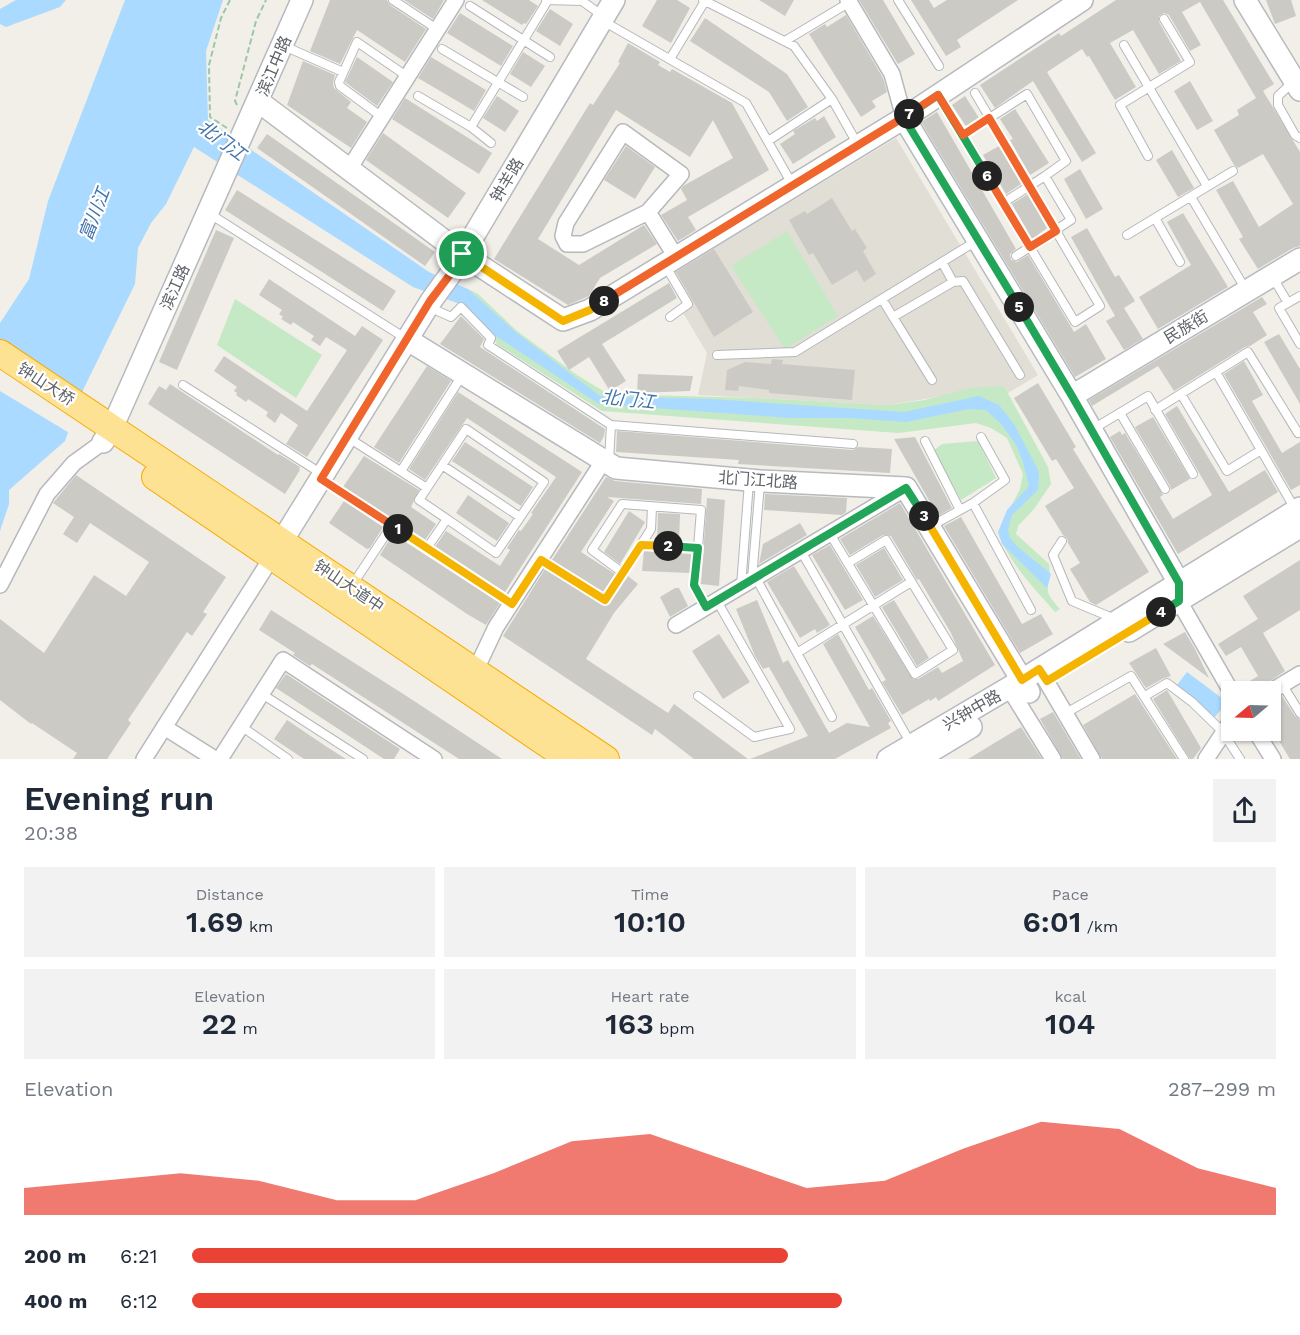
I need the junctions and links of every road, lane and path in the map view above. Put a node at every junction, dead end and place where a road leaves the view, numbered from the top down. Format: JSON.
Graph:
{"nodes":[{"id":1,"x":230,"y":0,"type":"edge"},
{"id":2,"x":267,"y":0,"type":"edge"},
{"id":3,"x":302,"y":0,"type":"edge"},
{"id":4,"x":393,"y":0,"type":"edge"},
{"id":5,"x":547,"y":0,"type":"edge"},
{"id":6,"x":704,"y":0,"type":"edge"},
{"id":7,"x":898,"y":0,"type":"edge"},
{"id":8,"x":1082,"y":0,"type":"edge"},
{"id":9,"x":1245,"y":0,"type":"edge"},
{"id":10,"x":849,"y":1,"type":"edge"},
{"id":11,"x":463,"y":3,"type":"edge"},
{"id":12,"x":607,"y":10,"type":"edge"},
{"id":13,"x":1164,"y":19,"type":"dead end"},
{"id":14,"x":437,"y":29,"type":"junction"},
{"id":15,"x":524,"y":40,"type":"junction"},
{"id":16,"x":785,"y":41,"type":"junction"},
{"id":17,"x":283,"y":45,"type":"junction"},
{"id":18,"x":1124,"y":45,"type":"dead end"},
{"id":19,"x":442,"y":49,"type":"dead end"},
{"id":20,"x":550,"y":57,"type":"dead end"},
{"id":21,"x":670,"y":60,"type":"junction"},
{"id":22,"x":939,"y":66,"type":"dead end"},
{"id":23,"x":343,"y":72,"type":"junction"},
{"id":24,"x":408,"y":77,"type":"junction"},
{"id":25,"x":498,"y":83,"type":"junction"},
{"id":26,"x":1297,"y":86,"type":"edge"},
{"id":27,"x":1150,"y":87,"type":"junction"},
{"id":28,"x":975,"y":93,"type":"dead end"},
{"id":29,"x":938,"y":95,"type":"junction"},
{"id":30,"x":418,"y":96,"type":"dead end"},
{"id":31,"x":523,"y":97,"type":"dead end"},
{"id":32,"x":832,"y":99,"type":"junction"},
{"id":33,"x":258,"y":101,"type":"junction"},
{"id":34,"x":382,"y":117,"type":"junction"},
{"id":35,"x":904,"y":118,"type":"junction"},
{"id":36,"x":989,"y":118,"type":"junction"},
{"id":37,"x":471,"y":127,"type":"junction"},
{"id":38,"x":245,"y":132,"type":"junction"},
{"id":39,"x":963,"y":135,"type":"junction"},
{"id":40,"x":1300,"y":138,"type":"edge"},
{"id":41,"x":768,"y":141,"type":"junction"},
{"id":42,"x":491,"y":143,"type":"dead end"},
{"id":43,"x":858,"y":146,"type":"junction"},
{"id":44,"x":1148,"y":156,"type":"dead end"},
{"id":45,"x":349,"y":169,"type":"junction"},
{"id":46,"x":1233,"y":171,"type":"dead end"},
{"id":47,"x":1046,"y":176,"type":"junction"},
{"id":48,"x":793,"y":185,"type":"junction"},
{"id":49,"x":1029,"y":186,"type":"junction"},
{"id":50,"x":1207,"y":186,"type":"junction"},
{"id":51,"x":1191,"y":197,"type":"junction"},
{"id":52,"x":1004,"y":203,"type":"junction"},
{"id":53,"x":648,"y":212,"type":"junction"},
{"id":54,"x":209,"y":213,"type":"junction"},
{"id":55,"x":1155,"y":218,"type":"junction"},
{"id":56,"x":1056,"y":231,"type":"junction"},
{"id":57,"x":1127,"y":235,"type":"dead end"},
{"id":58,"x":978,"y":240,"type":"junction"},
{"id":59,"x":1030,"y":247,"type":"junction"},
{"id":60,"x":1016,"y":256,"type":"dead end"},
{"id":61,"x":1300,"y":259,"type":"edge"},
{"id":62,"x":671,"y":260,"type":"junction"},
{"id":63,"x":942,"y":262,"type":"junction"},
{"id":64,"x":1179,"y":262,"type":"dead end"},
{"id":65,"x":457,"y":263,"type":"junction"},
{"id":66,"x":1272,"y":276,"type":"junction"},
{"id":67,"x":953,"y":282,"type":"junction"},
{"id":68,"x":1247,"y":291,"type":"junction"},
{"id":69,"x":1300,"y":296,"type":"edge"},
{"id":70,"x":882,"y":299,"type":"junction"},
{"id":71,"x":1288,"y":303,"type":"junction"},
{"id":72,"x":429,"y":304,"type":"junction"},
{"id":73,"x":670,"y":316,"type":"dead end"},
{"id":74,"x":893,"y":317,"type":"junction"},
{"id":75,"x":408,"y":340,"type":"junction"},
{"id":76,"x":1300,"y":344,"type":"edge"},
{"id":77,"x":0,"y":353,"type":"edge"},
{"id":78,"x":717,"y":355,"type":"dead end"},
{"id":79,"x":1216,"y":372,"type":"junction"},
{"id":80,"x":0,"y":374,"type":"edge"},
{"id":81,"x":463,"y":374,"type":"junction"},
{"id":82,"x":1020,"y":375,"type":"dead end"},
{"id":83,"x":932,"y":380,"type":"dead end"},
{"id":84,"x":183,"y":385,"type":"dead end"},
{"id":85,"x":1180,"y":394,"type":"junction"},
{"id":86,"x":1072,"y":396,"type":"junction"},
{"id":87,"x":1155,"y":410,"type":"junction"},
{"id":88,"x":1120,"y":413,"type":"junction"},
{"id":89,"x":611,"y":425,"type":"junction"},
{"id":90,"x":98,"y":428,"type":"junction"},
{"id":91,"x":1092,"y":430,"type":"junction"},
{"id":92,"x":1300,"y":432,"type":"edge"},
{"id":93,"x":347,"y":437,"type":"junction"},
{"id":94,"x":981,"y":437,"type":"dead end"},
{"id":95,"x":925,"y":441,"type":"dead end"},
{"id":96,"x":853,"y":444,"type":"dead end"},
{"id":97,"x":1261,"y":450,"type":"junction"},
{"id":98,"x":606,"y":462,"type":"junction"},
{"id":99,"x":442,"y":465,"type":"junction"},
{"id":100,"x":401,"y":471,"type":"junction"},
{"id":101,"x":1193,"y":474,"type":"dead end"},
{"id":102,"x":322,"y":477,"type":"junction"},
{"id":103,"x":754,"y":481,"type":"junction"},
{"id":104,"x":427,"y":488,"type":"junction"},
{"id":105,"x":906,"y":488,"type":"junction"},
{"id":106,"x":1165,"y":489,"type":"dead end"},
{"id":107,"x":973,"y":503,"type":"junction"},
{"id":108,"x":652,"y":507,"type":"junction"},
{"id":109,"x":960,"y":510,"type":"junction"},
{"id":110,"x":1299,"y":515,"type":"edge"},
{"id":111,"x":520,"y":517,"type":"junction"},
{"id":112,"x":447,"y":519,"type":"junction"},
{"id":113,"x":393,"y":525,"type":"junction"},
{"id":114,"x":930,"y":526,"type":"junction"},
{"id":115,"x":830,"y":534,"type":"junction"},
{"id":116,"x":1062,"y":541,"type":"dead end"},
{"id":117,"x":641,"y":545,"type":"junction"},
{"id":118,"x":427,"y":548,"type":"junction"},
{"id":119,"x":698,"y":548,"type":"junction"},
{"id":120,"x":277,"y":549,"type":"junction"},
{"id":121,"x":801,"y":551,"type":"junction"},
{"id":122,"x":541,"y":560,"type":"junction"},
{"id":123,"x":848,"y":563,"type":"junction"},
{"id":124,"x":623,"y":573,"type":"junction"},
{"id":125,"x":750,"y":582,"type":"junction"},
{"id":126,"x":911,"y":582,"type":"junction"},
{"id":127,"x":0,"y":585,"type":"edge"},
{"id":128,"x":1179,"y":592,"type":"junction"},
{"id":129,"x":346,"y":595,"type":"junction"},
{"id":130,"x":512,"y":604,"type":"junction"},
{"id":131,"x":712,"y":604,"type":"junction"},
{"id":132,"x":874,"y":605,"type":"junction"},
{"id":133,"x":1031,"y":610,"type":"dead end"},
{"id":134,"x":1119,"y":620,"type":"junction"},
{"id":135,"x":843,"y":624,"type":"junction"},
{"id":136,"x":676,"y":625,"type":"dead end"},
{"id":137,"x":796,"y":653,"type":"junction"},
{"id":138,"x":1300,"y":674,"type":"edge"},
{"id":139,"x":471,"y":680,"type":"junction"},
{"id":140,"x":1226,"y":681,"type":"edge"},
{"id":141,"x":1027,"y":685,"type":"junction"},
{"id":142,"x":1281,"y":685,"type":"edge"},
{"id":143,"x":1281,"y":693,"type":"edge"},
{"id":144,"x":262,"y":694,"type":"junction"},
{"id":145,"x":698,"y":696,"type":"dead end"},
{"id":146,"x":1145,"y":696,"type":"junction"},
{"id":147,"x":1066,"y":713,"type":"junction"},
{"id":148,"x":1300,"y":713,"type":"edge"},
{"id":149,"x":832,"y":717,"type":"dead end"},
{"id":150,"x":1221,"y":721,"type":"edge"},
{"id":151,"x":241,"y":726,"type":"junction"},
{"id":152,"x":164,"y":727,"type":"junction"},
{"id":153,"x":1221,"y":735,"type":"edge"},
{"id":154,"x":1233,"y":741,"type":"edge"},
{"id":155,"x":1262,"y":741,"type":"edge"},
{"id":156,"x":192,"y":754,"type":"edge"},
{"id":157,"x":916,"y":754,"type":"edge"},
{"id":158,"x":144,"y":759,"type":"edge"},
{"id":159,"x":215,"y":759,"type":"edge"},
{"id":160,"x":220,"y":759,"type":"edge"},
{"id":161,"x":288,"y":759,"type":"edge"},
{"id":162,"x":363,"y":759,"type":"edge"},
{"id":163,"x":434,"y":759,"type":"edge"},
{"id":164,"x":569,"y":759,"type":"edge"},
{"id":165,"x":606,"y":759,"type":"edge"},
{"id":166,"x":888,"y":759,"type":"edge"},
{"id":167,"x":1053,"y":759,"type":"edge"},
{"id":168,"x":1092,"y":759,"type":"edge"},
{"id":169,"x":1184,"y":759,"type":"edge"},
{"id":170,"x":1206,"y":759,"type":"edge"},
{"id":171,"x":1240,"y":759,"type":"edge"},
{"id":172,"x":1273,"y":759,"type":"edge"}],
"edges":[{"from":1,"to":38,"type":"path"},
{"from":2,"to":38,"type":"path"},
{"from":3,"to":17,"type":"street","name":"滨江中路"},
{"from":4,"to":14,"type":"lane"},
{"from":5,"to":12,"type":"lane"},
{"from":5,"to":15,"type":"lane"},
{"from":6,"to":16,"type":"lane"},
{"from":6,"to":21,"type":"lane"},
{"from":7,"to":22,"type":"lane"},
{"from":8,"to":29,"type":"street"},
{"from":9,"to":26,"type":"street"},
{"from":10,"to":16,"type":"lane"},
{"from":10,"to":35,"type":"street"},
{"from":11,"to":14,"type":"street"},
{"from":11,"to":15,"type":"lane"},
{"from":12,"to":21,"type":"lane"},
{"from":12,"to":65,"type":"street","name":"钟羊路"},
{"from":13,"to":27,"type":"lane"},
{"from":14,"to":24,"type":"street"},
{"from":15,"to":20,"type":"lane"},
{"from":15,"to":25,"type":"lane"},
{"from":16,"to":32,"type":"lane"},
{"from":17,"to":23,"type":"lane"},
{"from":17,"to":33,"type":"street","name":"滨江中路"},
{"from":18,"to":27,"type":"lane"},
{"from":19,"to":25,"type":"lane"},
{"from":21,"to":41,"type":"lane"},
{"from":23,"to":24,"type":"lane"},
{"from":23,"to":34,"type":"lane"},
{"from":24,"to":34,"type":"street"},
{"from":25,"to":31,"type":"lane"},
{"from":25,"to":37,"type":"lane"},
{"from":26,"to":40,"type":"lane"},
{"from":27,"to":44,"type":"lane"},
{"from":27,"to":50,"type":"lane"},
{"from":28,"to":36,"type":"lane"},
{"from":29,"to":35,"type":"street"},
{"from":29,"to":39,"type":"lane"},
{"from":30,"to":37,"type":"lane"},
{"from":32,"to":41,"type":"lane"},
{"from":32,"to":43,"type":"lane"},
{"from":33,"to":38,"type":"street","name":"滨江中路"},
{"from":33,"to":45,"type":"street"},
{"from":34,"to":45,"type":"street"},
{"from":35,"to":43,"type":"street"},
{"from":35,"to":58,"type":"street"},
{"from":36,"to":39,"type":"lane"},
{"from":36,"to":47,"type":"lane"},
{"from":36,"to":49,"type":"lane"},
{"from":37,"to":42,"type":"lane"},
{"from":38,"to":54,"type":"street","name":"滨江路"},
{"from":39,"to":52,"type":"lane"},
{"from":41,"to":48,"type":"lane"},
{"from":43,"to":48,"type":"street"},
{"from":45,"to":65,"type":"street"},
{"from":46,"to":50,"type":"lane"},
{"from":47,"to":49,"type":"lane"},
{"from":47,"to":56,"type":"lane"},
{"from":48,"to":62,"type":"street"},
{"from":49,"to":52,"type":"lane"},
{"from":49,"to":56,"type":"lane"},
{"from":50,"to":51,"type":"lane"},
{"from":51,"to":55,"type":"lane"},
{"from":51,"to":68,"type":"lane"},
{"from":52,"to":59,"type":"lane"},
{"from":53,"to":53,"type":"street"},
{"from":53,"to":62,"type":"street"},
{"from":54,"to":75,"type":"lane"},
{"from":54,"to":90,"type":"street","name":"滨江路"},
{"from":55,"to":57,"type":"lane"},
{"from":55,"to":64,"type":"lane"},
{"from":56,"to":59,"type":"lane"},
{"from":56,"to":59,"type":"lane"},
{"from":58,"to":63,"type":"lane"},
{"from":58,"to":86,"type":"street"},
{"from":59,"to":60,"type":"lane"},
{"from":61,"to":66,"type":"street","name":"民族街"},
{"from":62,"to":65,"type":"street"},
{"from":62,"to":73,"type":"lane"},
{"from":63,"to":67,"type":"lane"},
{"from":63,"to":70,"type":"lane"},
{"from":65,"to":72,"type":"street","name":"钟羊路"},
{"from":66,"to":68,"type":"street","name":"民族街"},
{"from":66,"to":71,"type":"lane"},
{"from":67,"to":74,"type":"lane"},
{"from":67,"to":82,"type":"lane"},
{"from":68,"to":86,"type":"street","name":"民族街"},
{"from":69,"to":71,"type":"lane"},
{"from":70,"to":74,"type":"lane"},
{"from":70,"to":78,"type":"lane"},
{"from":71,"to":76,"type":"lane"},
{"from":72,"to":75,"type":"street","name":"钟羊路"},
{"from":72,"to":89,"type":"lane"},
{"from":74,"to":83,"type":"lane"},
{"from":75,"to":81,"type":"street","name":"北门江北路"},
{"from":75,"to":93,"type":"street","name":"钟羊路"},
{"from":77,"to":90,"type":"highway","name":"钟山大桥"},
{"from":79,"to":85,"type":"lane"},
{"from":79,"to":92,"type":"lane"},
{"from":79,"to":97,"type":"lane"},
{"from":80,"to":90,"type":"highway","name":"钟山大桥"},
{"from":81,"to":98,"type":"street","name":"北门江北路"},
{"from":81,"to":100,"type":"lane"},
{"from":84,"to":102,"type":"lane"},
{"from":85,"to":87,"type":"lane"},
{"from":85,"to":97,"type":"lane"},
{"from":86,"to":91,"type":"street"},
{"from":87,"to":88,"type":"lane"},
{"from":87,"to":101,"type":"lane"},
{"from":88,"to":91,"type":"lane"},
{"from":88,"to":106,"type":"lane"},
{"from":89,"to":96,"type":"lane"},
{"from":89,"to":98,"type":"lane"},
{"from":90,"to":120,"type":"highway","name":"钟山大道中"},
{"from":90,"to":127,"type":"street"},
{"from":91,"to":128,"type":"street"},
{"from":93,"to":100,"type":"lane"},
{"from":93,"to":102,"type":"street","name":"钟羊路"},
{"from":94,"to":107,"type":"lane"},
{"from":95,"to":109,"type":"lane"},
{"from":97,"to":110,"type":"lane"},
{"from":98,"to":103,"type":"street","name":"北门江北路"},
{"from":98,"to":122,"type":"street"},
{"from":99,"to":104,"type":"lane"},
{"from":99,"to":111,"type":"lane"},
{"from":99,"to":111,"type":"lane"},
{"from":100,"to":104,"type":"lane"},
{"from":102,"to":113,"type":"lane"},
{"from":102,"to":120,"type":"street","name":"钟羊路"},
{"from":103,"to":105,"type":"street","name":"北门江北路"},
{"from":103,"to":125,"type":"lane"},
{"from":103,"to":125,"type":"lane"},
{"from":104,"to":112,"type":"lane"},
{"from":105,"to":114,"type":"street"},
{"from":105,"to":115,"type":"street"},
{"from":107,"to":109,"type":"lane"},
{"from":107,"to":133,"type":"lane"},
{"from":108,"to":117,"type":"lane"},
{"from":108,"to":119,"type":"lane"},
{"from":108,"to":124,"type":"lane"},
{"from":109,"to":114,"type":"lane"},
{"from":110,"to":128,"type":"street","name":"兴钟中路"},
{"from":111,"to":112,"type":"lane"},
{"from":112,"to":118,"type":"lane"},
{"from":113,"to":118,"type":"lane"},
{"from":113,"to":129,"type":"lane"},
{"from":114,"to":141,"type":"street"},
{"from":115,"to":121,"type":"street"},
{"from":115,"to":123,"type":"lane"},
{"from":116,"to":134,"type":"lane"},
{"from":117,"to":119,"type":"lane"},
{"from":117,"to":124,"type":"lane"},
{"from":118,"to":130,"type":"lane"},
{"from":119,"to":131,"type":"lane"},
{"from":120,"to":129,"type":"highway","name":"钟山大道中"},
{"from":120,"to":152,"type":"street"},
{"from":121,"to":125,"type":"street"},
{"from":121,"to":135,"type":"lane"},
{"from":122,"to":124,"type":"lane"},
{"from":122,"to":130,"type":"street"},
{"from":123,"to":126,"type":"lane"},
{"from":123,"to":132,"type":"lane"},
{"from":125,"to":131,"type":"street"},
{"from":125,"to":137,"type":"lane"},
{"from":126,"to":132,"type":"lane"},
{"from":126,"to":132,"type":"lane"},
{"from":128,"to":134,"type":"street","name":"兴钟中路"},
{"from":128,"to":140,"type":"street"},
{"from":128,"to":141,"type":"street","name":"兴钟中路"},
{"from":129,"to":139,"type":"highway","name":"钟山大道中"},
{"from":130,"to":139,"type":"street"},
{"from":131,"to":136,"type":"street"},
{"from":131,"to":145,"type":"lane"},
{"from":132,"to":135,"type":"lane"},
{"from":134,"to":141,"type":"street","name":"兴钟中路"},
{"from":135,"to":137,"type":"lane"},
{"from":135,"to":157,"type":"lane"},
{"from":137,"to":149,"type":"lane"},
{"from":138,"to":142,"type":"street"},
{"from":139,"to":164,"type":"highway","name":"钟山大道中"},
{"from":139,"to":165,"type":"highway","name":"钟山大道中"},
{"from":141,"to":147,"type":"street"},
{"from":141,"to":157,"type":"street","name":"兴钟中路"},
{"from":141,"to":167,"type":"street"},
{"from":143,"to":148,"type":"lane"},
{"from":144,"to":151,"type":"street"},
{"from":144,"to":162,"type":"lane"},
{"from":144,"to":163,"type":"street"},
{"from":146,"to":147,"type":"lane"},
{"from":146,"to":150,"type":"lane"},
{"from":146,"to":169,"type":"lane"},
{"from":147,"to":168,"type":"street"},
{"from":151,"to":160,"type":"street"},
{"from":151,"to":161,"type":"lane"},
{"from":152,"to":156,"type":"street"},
{"from":152,"to":158,"type":"street"},
{"from":153,"to":170,"type":"street"},
{"from":154,"to":171,"type":"lane"},
{"from":155,"to":172,"type":"street"},
{"from":156,"to":159,"type":"street"},
{"from":157,"to":166,"type":"street","name":"兴钟中路"}]}
